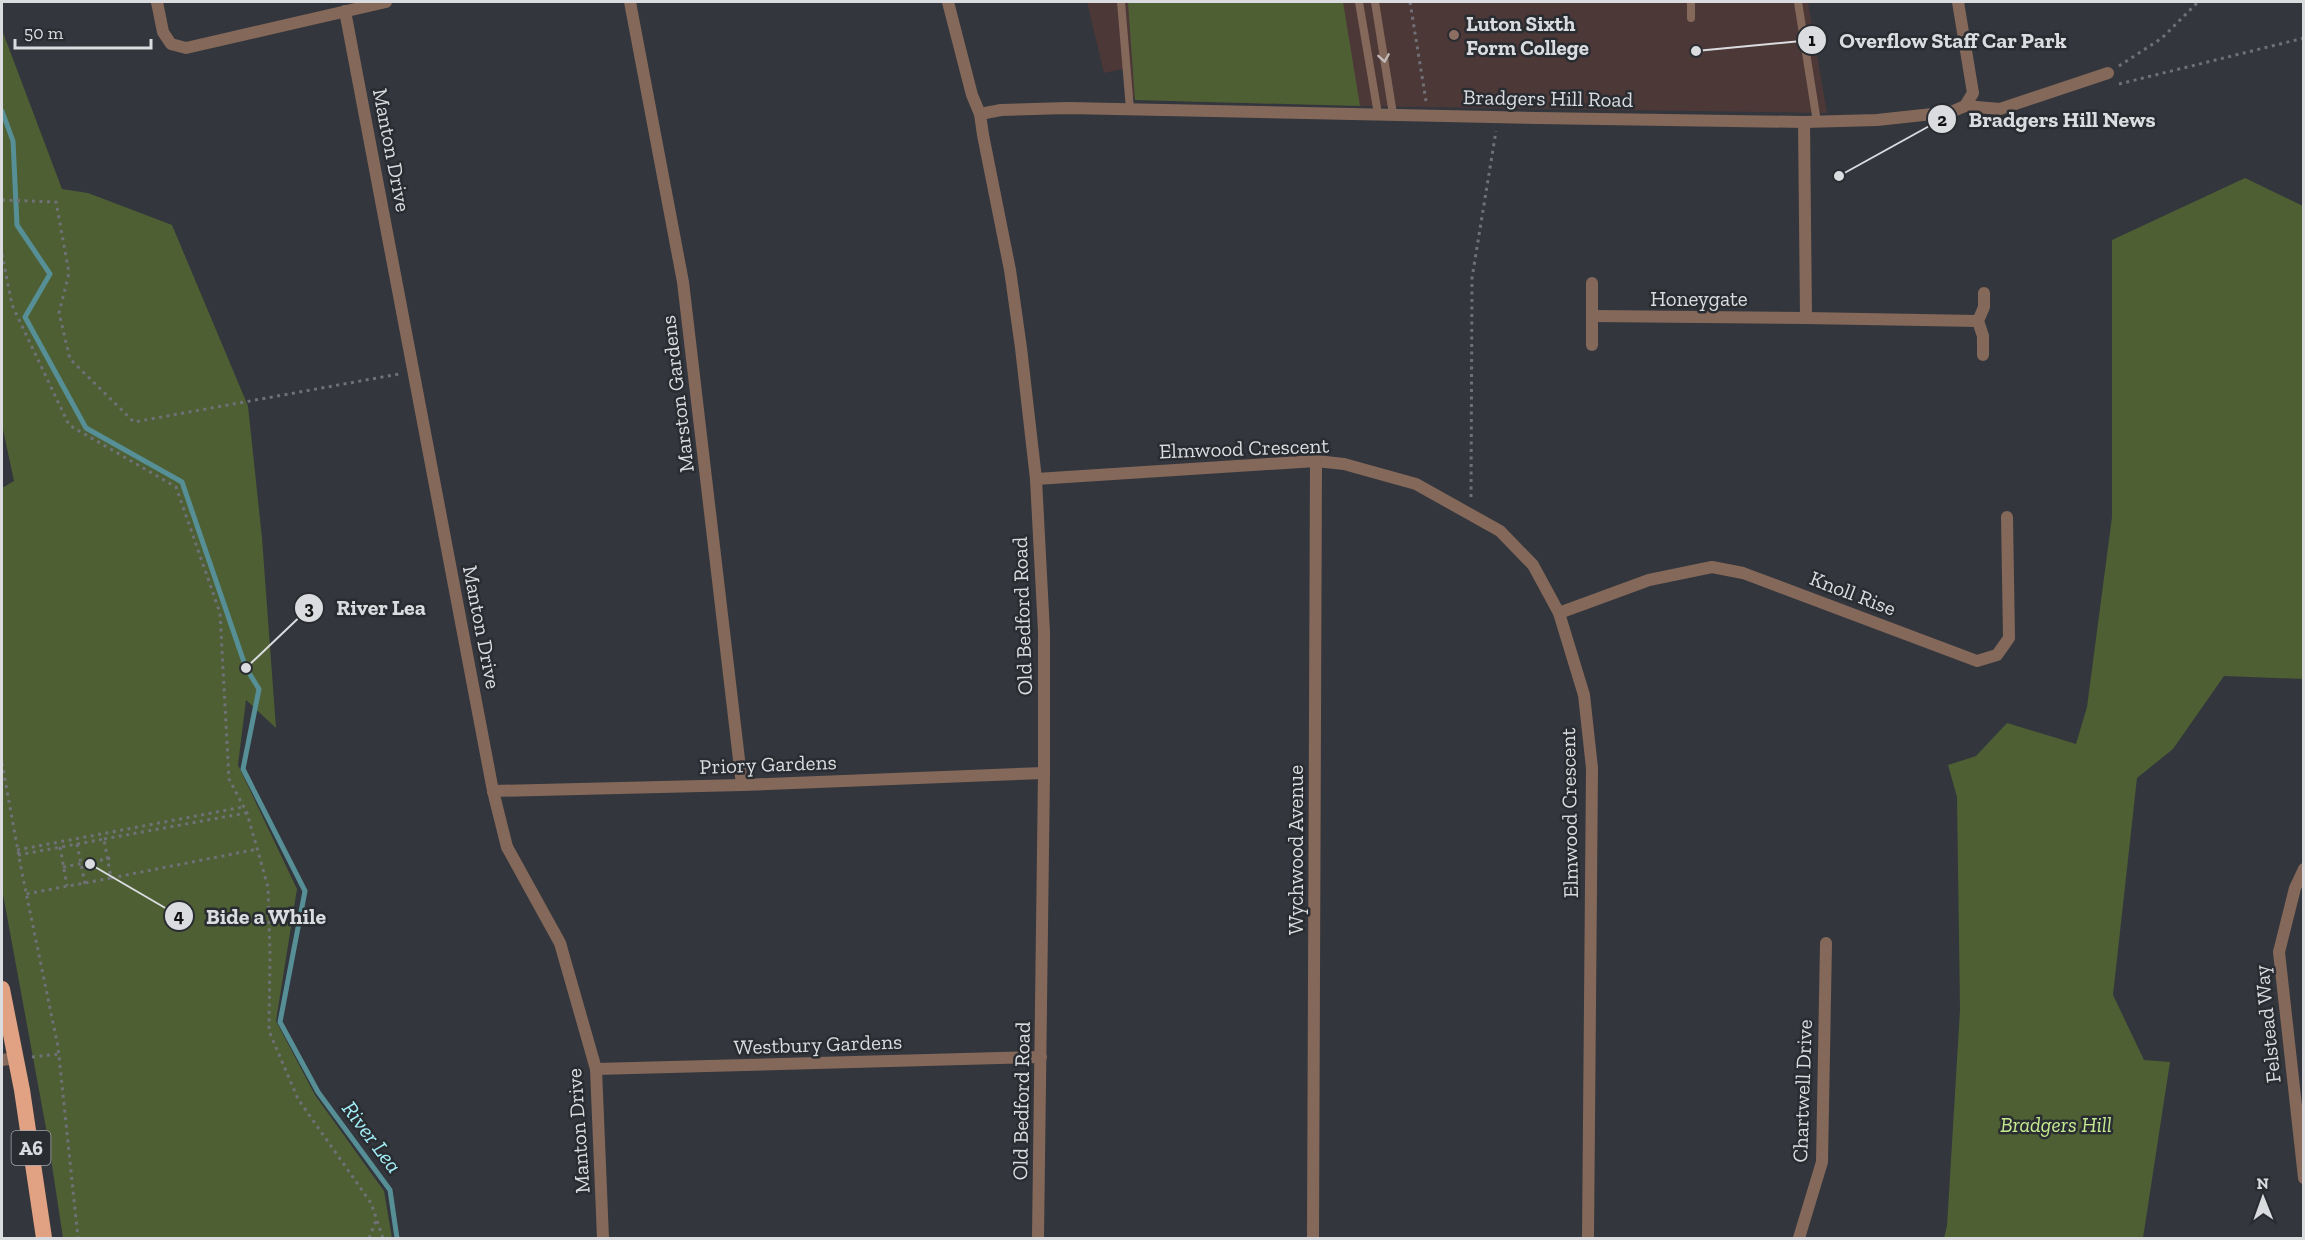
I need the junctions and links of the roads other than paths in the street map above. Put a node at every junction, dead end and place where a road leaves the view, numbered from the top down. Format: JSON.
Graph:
{"nodes":[{"id":1,"x":157,"y":2,"type":"edge"},
{"id":2,"x":386,"y":2,"type":"edge"},
{"id":3,"x":630,"y":2,"type":"edge"},
{"id":4,"x":948,"y":2,"type":"edge"},
{"id":5,"x":1121,"y":2,"type":"edge"},
{"id":6,"x":1359,"y":2,"type":"edge"},
{"id":7,"x":1375,"y":2,"type":"edge"},
{"id":8,"x":1691,"y":2,"type":"edge"},
{"id":9,"x":1798,"y":2,"type":"edge"},
{"id":10,"x":1958,"y":2,"type":"edge"},
{"id":11,"x":345,"y":11,"type":"junction"},
{"id":12,"x":1691,"y":18,"type":"dead end"},
{"id":13,"x":2108,"y":73,"type":"road end"},
{"id":14,"x":1965,"y":106,"type":"junction"},
{"id":15,"x":1130,"y":109,"type":"junction"},
{"id":16,"x":980,"y":114,"type":"junction"},
{"id":17,"x":1378,"y":114,"type":"junction"},
{"id":18,"x":1393,"y":114,"type":"junction"},
{"id":19,"x":1810,"y":122,"type":"junction"},
{"id":20,"x":1592,"y":283,"type":"dead end"},
{"id":21,"x":1984,"y":292,"type":"dead end"},
{"id":22,"x":1592,"y":316,"type":"junction"},
{"id":23,"x":1806,"y":318,"type":"junction"},
{"id":24,"x":1978,"y":321,"type":"junction"},
{"id":25,"x":1592,"y":345,"type":"dead end"},
{"id":26,"x":1983,"y":355,"type":"dead end"},
{"id":27,"x":1316,"y":461,"type":"junction"},
{"id":28,"x":1036,"y":479,"type":"junction"},
{"id":29,"x":2007,"y":517,"type":"dead end"},
{"id":30,"x":1559,"y":613,"type":"junction"},
{"id":31,"x":1044,"y":773,"type":"junction"},
{"id":32,"x":742,"y":785,"type":"junction"},
{"id":33,"x":493,"y":791,"type":"junction"},
{"id":34,"x":2304,"y":869,"type":"edge"},
{"id":35,"x":1826,"y":943,"type":"dead end"},
{"id":36,"x":2,"y":989,"type":"edge"},
{"id":37,"x":1041,"y":1057,"type":"junction"},
{"id":38,"x":9,"y":1059,"type":"edge"},
{"id":39,"x":596,"y":1069,"type":"junction"},
{"id":40,"x":2304,"y":1178,"type":"edge"},
{"id":41,"x":44,"y":1239,"type":"edge"},
{"id":42,"x":603,"y":1239,"type":"edge"},
{"id":43,"x":1038,"y":1239,"type":"edge"},
{"id":44,"x":1313,"y":1239,"type":"edge"},
{"id":45,"x":1588,"y":1239,"type":"edge"},
{"id":46,"x":1799,"y":1239,"type":"edge"}],
"edges":[{"from":1,"to":11,"type":"street"},
{"from":2,"to":11,"type":"street"},
{"from":3,"to":32,"type":"street","name":"Marston Gardens"},
{"from":4,"to":16,"type":"street","name":"Old Bedford Road"},
{"from":5,"to":15,"type":"lane"},
{"from":6,"to":17,"type":"lane"},
{"from":7,"to":18,"type":"lane","one_way":true},
{"from":8,"to":12,"type":"lane"},
{"from":9,"to":19,"type":"lane"},
{"from":10,"to":14,"type":"street"},
{"from":11,"to":33,"type":"street","name":"Manton Drive"},
{"from":13,"to":14,"type":"street","name":"Bradgers Hill Road"},
{"from":14,"to":19,"type":"street","name":"Bradgers Hill Road"},
{"from":15,"to":16,"type":"street","name":"Bradgers Hill Road"},
{"from":15,"to":17,"type":"street","name":"Bradgers Hill Road"},
{"from":16,"to":28,"type":"street","name":"Old Bedford Road"},
{"from":17,"to":18,"type":"street","name":"Bradgers Hill Road"},
{"from":18,"to":19,"type":"street","name":"Bradgers Hill Road"},
{"from":19,"to":23,"type":"street"},
{"from":20,"to":22,"type":"street"},
{"from":21,"to":24,"type":"street"},
{"from":22,"to":23,"type":"street","name":"Honeygate"},
{"from":22,"to":25,"type":"street"},
{"from":23,"to":24,"type":"street","name":"Honeygate"},
{"from":24,"to":26,"type":"street"},
{"from":27,"to":28,"type":"street","name":"Elmwood Crescent"},
{"from":27,"to":30,"type":"street","name":"Elmwood Crescent"},
{"from":27,"to":44,"type":"street","name":"Wychwood Avenue"},
{"from":28,"to":31,"type":"street","name":"Old Bedford Road"},
{"from":29,"to":30,"type":"street","name":"Knoll Rise"},
{"from":30,"to":45,"type":"street","name":"Elmwood Crescent"},
{"from":31,"to":32,"type":"street","name":"Priory Gardens"},
{"from":31,"to":37,"type":"street","name":"Old Bedford Road"},
{"from":32,"to":33,"type":"street","name":"Priory Gardens"},
{"from":33,"to":39,"type":"street","name":"Manton Drive"},
{"from":34,"to":40,"type":"street","name":"Felstead Way"},
{"from":35,"to":46,"type":"street","name":"Chartwell Drive"},
{"from":36,"to":38,"type":"highway","number":"A6"},
{"from":37,"to":39,"type":"street","name":"Westbury Gardens"},
{"from":37,"to":43,"type":"street","name":"Old Bedford Road"},
{"from":38,"to":41,"type":"highway","number":"A6"},
{"from":39,"to":42,"type":"street","name":"Manton Drive"}]}
